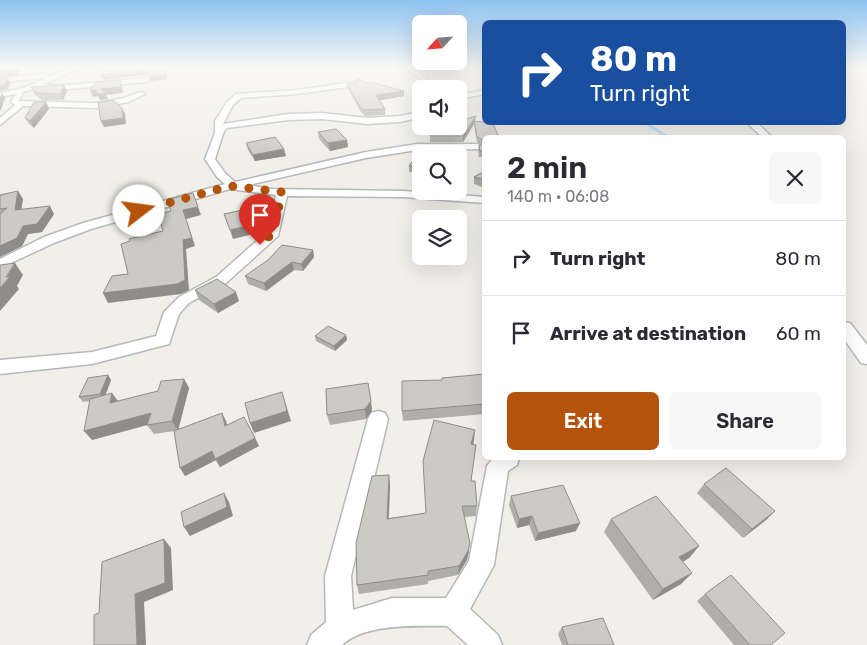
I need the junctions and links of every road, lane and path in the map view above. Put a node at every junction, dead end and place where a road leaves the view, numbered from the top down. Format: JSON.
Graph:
{"nodes":[{"id":1,"x":18,"y":97,"type":"edge"},
{"id":2,"x":132,"y":97,"type":"edge"},
{"id":3,"x":238,"y":97,"type":"edge"},
{"id":4,"x":21,"y":104,"type":"junction"},
{"id":5,"x":412,"y":117,"type":"edge"},
{"id":6,"x":0,"y":122,"type":"edge"},
{"id":7,"x":754,"y":125,"type":"edge"},
{"id":8,"x":222,"y":128,"type":"junction"},
{"id":9,"x":765,"y":135,"type":"edge"},
{"id":10,"x":477,"y":147,"type":"edge"},
{"id":11,"x":230,"y":186,"type":"junction"},
{"id":12,"x":282,"y":192,"type":"junction"},
{"id":13,"x":482,"y":200,"type":"edge"},
{"id":14,"x":0,"y":264,"type":"edge"},
{"id":15,"x":846,"y":330,"type":"edge"},
{"id":16,"x":867,"y":358,"type":"edge"},
{"id":17,"x":0,"y":367,"type":"edge"},
{"id":18,"x":378,"y":419,"type":"dead end"},
{"id":19,"x":506,"y":460,"type":"edge"},
{"id":20,"x":453,"y":612,"type":"junction"},
{"id":21,"x":330,"y":637,"type":"edge"},
{"id":22,"x":488,"y":645,"type":"edge"}],
"edges":[{"from":1,"to":4,"type":"street"},
{"from":2,"to":4,"type":"street"},
{"from":3,"to":8,"type":"street"},
{"from":4,"to":6,"type":"street"},
{"from":5,"to":8,"type":"street"},
{"from":7,"to":9,"type":"street"},
{"from":8,"to":11,"type":"street"},
{"from":10,"to":11,"type":"street"},
{"from":11,"to":12,"type":"street"},
{"from":11,"to":14,"type":"street"},
{"from":12,"to":13,"type":"street"},
{"from":12,"to":17,"type":"street"},
{"from":15,"to":16,"type":"street"},
{"from":18,"to":21,"type":"street"},
{"from":19,"to":20,"type":"street"},
{"from":20,"to":21,"type":"street"},
{"from":20,"to":22,"type":"street"}]}
